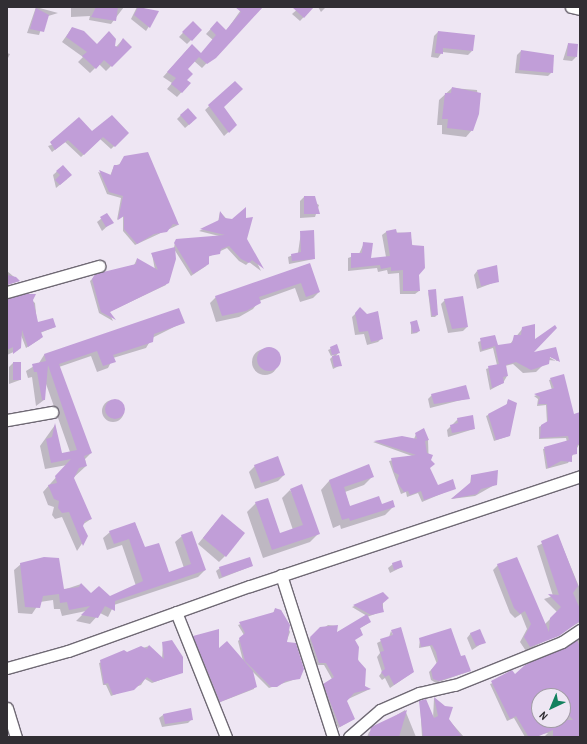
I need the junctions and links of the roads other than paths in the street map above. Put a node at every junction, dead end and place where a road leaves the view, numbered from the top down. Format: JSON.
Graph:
{"nodes":[{"id":1,"x":570,"y":7,"type":"edge"},
{"id":2,"x":580,"y":10,"type":"edge"},
{"id":3,"x":99,"y":266,"type":"dead end"},
{"id":4,"x":7,"y":292,"type":"edge"},
{"id":5,"x":52,"y":412,"type":"dead end"},
{"id":6,"x":7,"y":420,"type":"edge"},
{"id":7,"x":580,"y":476,"type":"edge"},
{"id":8,"x":281,"y":575,"type":"junction"},
{"id":9,"x":176,"y":612,"type":"junction"},
{"id":10,"x":580,"y":630,"type":"edge"},
{"id":11,"x":7,"y":668,"type":"edge"},
{"id":12,"x":7,"y":708,"type":"edge"},
{"id":13,"x":16,"y":737,"type":"edge"},
{"id":14,"x":226,"y":737,"type":"edge"},
{"id":15,"x":333,"y":737,"type":"edge"},
{"id":16,"x":349,"y":737,"type":"edge"}],
"edges":[{"from":1,"to":2,"type":"street"},
{"from":3,"to":4,"type":"street"},
{"from":5,"to":6,"type":"street"},
{"from":7,"to":8,"type":"street"},
{"from":8,"to":9,"type":"street"},
{"from":8,"to":15,"type":"street"},
{"from":9,"to":11,"type":"street"},
{"from":9,"to":14,"type":"street"},
{"from":10,"to":16,"type":"street"},
{"from":12,"to":13,"type":"street"}]}
